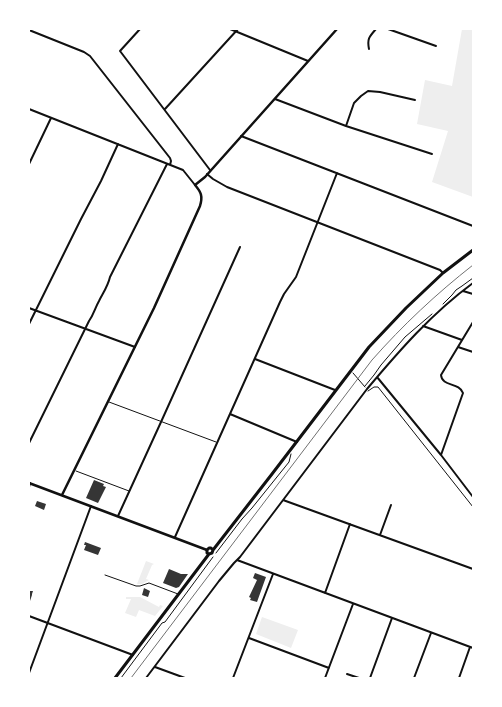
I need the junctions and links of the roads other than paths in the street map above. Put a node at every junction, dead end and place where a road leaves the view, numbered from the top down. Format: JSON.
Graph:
{"nodes":[{"id":1,"x":140,"y":29,"type":"edge"},
{"id":2,"x":230,"y":29,"type":"edge"},
{"id":3,"x":337,"y":29,"type":"edge"},
{"id":4,"x":376,"y":29,"type":"edge"},
{"id":5,"x":388,"y":29,"type":"edge"},
{"id":6,"x":29,"y":30,"type":"edge"},
{"id":7,"x":237,"y":30,"type":"edge"},
{"id":8,"x":436,"y":46,"type":"dead end"},
{"id":9,"x":369,"y":49,"type":"dead end"},
{"id":10,"x":308,"y":60,"type":"junction"},
{"id":11,"x":274,"y":99,"type":"junction"},
{"id":12,"x":414,"y":100,"type":"dead end"},
{"id":13,"x":29,"y":109,"type":"edge"},
{"id":14,"x":165,"y":109,"type":"junction"},
{"id":15,"x":51,"y":118,"type":"junction"},
{"id":16,"x":346,"y":126,"type":"junction"},
{"id":17,"x":241,"y":136,"type":"junction"},
{"id":18,"x":118,"y":144,"type":"junction"},
{"id":19,"x":432,"y":154,"type":"dead end"},
{"id":20,"x":29,"y":164,"type":"edge"},
{"id":21,"x":167,"y":164,"type":"junction"},
{"id":22,"x":170,"y":165,"type":"junction"},
{"id":23,"x":210,"y":170,"type":"junction"},
{"id":24,"x":337,"y":173,"type":"junction"},
{"id":25,"x":207,"y":174,"type":"junction"},
{"id":26,"x":195,"y":184,"type":"junction"},
{"id":27,"x":317,"y":223,"type":"junction"},
{"id":28,"x":473,"y":226,"type":"edge"},
{"id":29,"x":240,"y":247,"type":"dead end"},
{"id":30,"x":473,"y":250,"type":"edge"},
{"id":31,"x":443,"y":273,"type":"junction"},
{"id":32,"x":473,"y":284,"type":"edge"},
{"id":33,"x":463,"y":291,"type":"junction"},
{"id":34,"x":473,"y":294,"type":"edge"},
{"id":35,"x":29,"y":308,"type":"edge"},
{"id":36,"x":36,"y":311,"type":"junction"},
{"id":37,"x":473,"y":322,"type":"edge"},
{"id":38,"x":29,"y":324,"type":"edge"},
{"id":39,"x":424,"y":326,"type":"junction"},
{"id":40,"x":85,"y":329,"type":"junction"},
{"id":41,"x":462,"y":340,"type":"junction"},
{"id":42,"x":458,"y":347,"type":"junction"},
{"id":43,"x":135,"y":348,"type":"junction"},
{"id":44,"x":473,"y":352,"type":"edge"},
{"id":45,"x":255,"y":359,"type":"junction"},
{"id":46,"x":377,"y":377,"type":"junction"},
{"id":47,"x":335,"y":390,"type":"junction"},
{"id":48,"x":108,"y":402,"type":"junction"},
{"id":49,"x":230,"y":414,"type":"junction"},
{"id":50,"x":161,"y":422,"type":"junction"},
{"id":51,"x":218,"y":442,"type":"junction"},
{"id":52,"x":297,"y":442,"type":"junction"},
{"id":53,"x":29,"y":443,"type":"edge"},
{"id":54,"x":441,"y":455,"type":"junction"},
{"id":55,"x":74,"y":470,"type":"junction"},
{"id":56,"x":30,"y":483,"type":"edge"},
{"id":57,"x":29,"y":487,"type":"edge"},
{"id":58,"x":130,"y":491,"type":"junction"},
{"id":59,"x":62,"y":495,"type":"junction"},
{"id":60,"x":473,"y":498,"type":"edge"},
{"id":61,"x":283,"y":500,"type":"junction"},
{"id":62,"x":391,"y":505,"type":"dead end"},
{"id":63,"x":91,"y":506,"type":"junction"},
{"id":64,"x":118,"y":516,"type":"junction"},
{"id":65,"x":350,"y":524,"type":"junction"},
{"id":66,"x":380,"y":535,"type":"junction"},
{"id":67,"x":175,"y":537,"type":"junction"},
{"id":68,"x":207,"y":550,"type":"junction"},
{"id":69,"x":213,"y":550,"type":"junction"},
{"id":70,"x":209,"y":554,"type":"junction"},
{"id":71,"x":237,"y":560,"type":"junction"},
{"id":72,"x":473,"y":569,"type":"edge"},
{"id":73,"x":273,"y":574,"type":"junction"},
{"id":74,"x":105,"y":575,"type":"dead end"},
{"id":75,"x":325,"y":593,"type":"junction"},
{"id":76,"x":179,"y":594,"type":"junction"},
{"id":77,"x":353,"y":604,"type":"junction"},
{"id":78,"x":29,"y":616,"type":"edge"},
{"id":79,"x":392,"y":618,"type":"junction"},
{"id":80,"x":48,"y":623,"type":"junction"},
{"id":81,"x":431,"y":633,"type":"junction"},
{"id":82,"x":249,"y":638,"type":"junction"},
{"id":83,"x":472,"y":648,"type":"edge"},
{"id":84,"x":133,"y":654,"type":"junction"},
{"id":85,"x":155,"y":666,"type":"junction"},
{"id":86,"x":329,"y":668,"type":"junction"},
{"id":87,"x":29,"y":673,"type":"edge"},
{"id":88,"x":347,"y":674,"type":"dead end"},
{"id":89,"x":115,"y":678,"type":"edge"},
{"id":90,"x":146,"y":678,"type":"edge"},
{"id":91,"x":185,"y":678,"type":"edge"},
{"id":92,"x":234,"y":678,"type":"edge"},
{"id":93,"x":325,"y":678,"type":"edge"},
{"id":94,"x":359,"y":678,"type":"edge"},
{"id":95,"x":370,"y":678,"type":"edge"},
{"id":96,"x":414,"y":678,"type":"edge"},
{"id":97,"x":459,"y":678,"type":"edge"}],
"edges":[{"from":1,"to":14,"type":"street"},
{"from":2,"to":7,"type":"street"},
{"from":3,"to":10,"type":"street"},
{"from":4,"to":9,"type":"street"},
{"from":5,"to":8,"type":"street"},
{"from":6,"to":22,"type":"street"},
{"from":7,"to":10,"type":"street"},
{"from":7,"to":14,"type":"street"},
{"from":10,"to":11,"type":"street"},
{"from":11,"to":16,"type":"street"},
{"from":11,"to":17,"type":"street"},
{"from":12,"to":16,"type":"street"},
{"from":13,"to":15,"type":"street"},
{"from":14,"to":23,"type":"street"},
{"from":15,"to":18,"type":"street"},
{"from":15,"to":20,"type":"street"},
{"from":16,"to":19,"type":"street"},
{"from":17,"to":23,"type":"street"},
{"from":17,"to":24,"type":"street"},
{"from":18,"to":21,"type":"street"},
{"from":18,"to":36,"type":"street"},
{"from":21,"to":22,"type":"street"},
{"from":21,"to":40,"type":"street"},
{"from":22,"to":26,"type":"street"},
{"from":23,"to":25,"type":"street"},
{"from":24,"to":27,"type":"street"},
{"from":24,"to":28,"type":"street"},
{"from":25,"to":26,"type":"street"},
{"from":25,"to":27,"type":"street"},
{"from":26,"to":43,"type":"street"},
{"from":27,"to":31,"type":"street"},
{"from":27,"to":45,"type":"street"},
{"from":29,"to":50,"type":"street"},
{"from":30,"to":31,"type":"main road"},
{"from":31,"to":47,"type":"main road"},
{"from":32,"to":33,"type":"street"},
{"from":33,"to":34,"type":"street"},
{"from":33,"to":39,"type":"street"},
{"from":35,"to":36,"type":"street"},
{"from":36,"to":38,"type":"street"},
{"from":36,"to":40,"type":"street"},
{"from":37,"to":41,"type":"street"},
{"from":39,"to":41,"type":"street"},
{"from":39,"to":46,"type":"street"},
{"from":40,"to":43,"type":"street"},
{"from":40,"to":53,"type":"street"},
{"from":41,"to":42,"type":"street"},
{"from":42,"to":44,"type":"street"},
{"from":42,"to":54,"type":"street"},
{"from":43,"to":48,"type":"street"},
{"from":45,"to":47,"type":"street"},
{"from":45,"to":49,"type":"street"},
{"from":46,"to":54,"type":"street"},
{"from":46,"to":61,"type":"street"},
{"from":47,"to":52,"type":"main road"},
{"from":48,"to":50,"type":"lane"},
{"from":48,"to":55,"type":"street"},
{"from":49,"to":51,"type":"street"},
{"from":49,"to":52,"type":"street"},
{"from":50,"to":51,"type":"lane"},
{"from":50,"to":58,"type":"street"},
{"from":51,"to":67,"type":"street"},
{"from":52,"to":69,"type":"main road"},
{"from":54,"to":60,"type":"street"},
{"from":55,"to":58,"type":"lane"},
{"from":55,"to":59,"type":"street"},
{"from":56,"to":57,"type":"street"},
{"from":56,"to":59,"type":"street"},
{"from":58,"to":64,"type":"street"},
{"from":59,"to":63,"type":"street"},
{"from":61,"to":65,"type":"street"},
{"from":61,"to":71,"type":"street"},
{"from":62,"to":66,"type":"street"},
{"from":63,"to":64,"type":"street"},
{"from":63,"to":80,"type":"street"},
{"from":64,"to":67,"type":"street"},
{"from":65,"to":66,"type":"street"},
{"from":65,"to":75,"type":"street"},
{"from":66,"to":72,"type":"street"},
{"from":67,"to":68,"type":"street"},
{"from":68,"to":69,"type":"main road"},
{"from":68,"to":70,"type":"main road"},
{"from":69,"to":70,"type":"main road"},
{"from":70,"to":76,"type":"main road"},
{"from":71,"to":73,"type":"street"},
{"from":71,"to":85,"type":"street"},
{"from":73,"to":75,"type":"street"},
{"from":73,"to":82,"type":"street"},
{"from":74,"to":76,"type":"lane"},
{"from":75,"to":77,"type":"street"},
{"from":76,"to":84,"type":"main road"},
{"from":77,"to":79,"type":"street"},
{"from":77,"to":86,"type":"street"},
{"from":78,"to":80,"type":"street"},
{"from":79,"to":81,"type":"street"},
{"from":79,"to":95,"type":"street"},
{"from":80,"to":84,"type":"street"},
{"from":80,"to":87,"type":"street"},
{"from":81,"to":83,"type":"street"},
{"from":81,"to":96,"type":"street"},
{"from":82,"to":86,"type":"street"},
{"from":82,"to":92,"type":"street"},
{"from":83,"to":97,"type":"street"},
{"from":84,"to":89,"type":"main road"},
{"from":85,"to":90,"type":"street"},
{"from":85,"to":91,"type":"street"},
{"from":86,"to":93,"type":"street"},
{"from":88,"to":94,"type":"street"}]}
